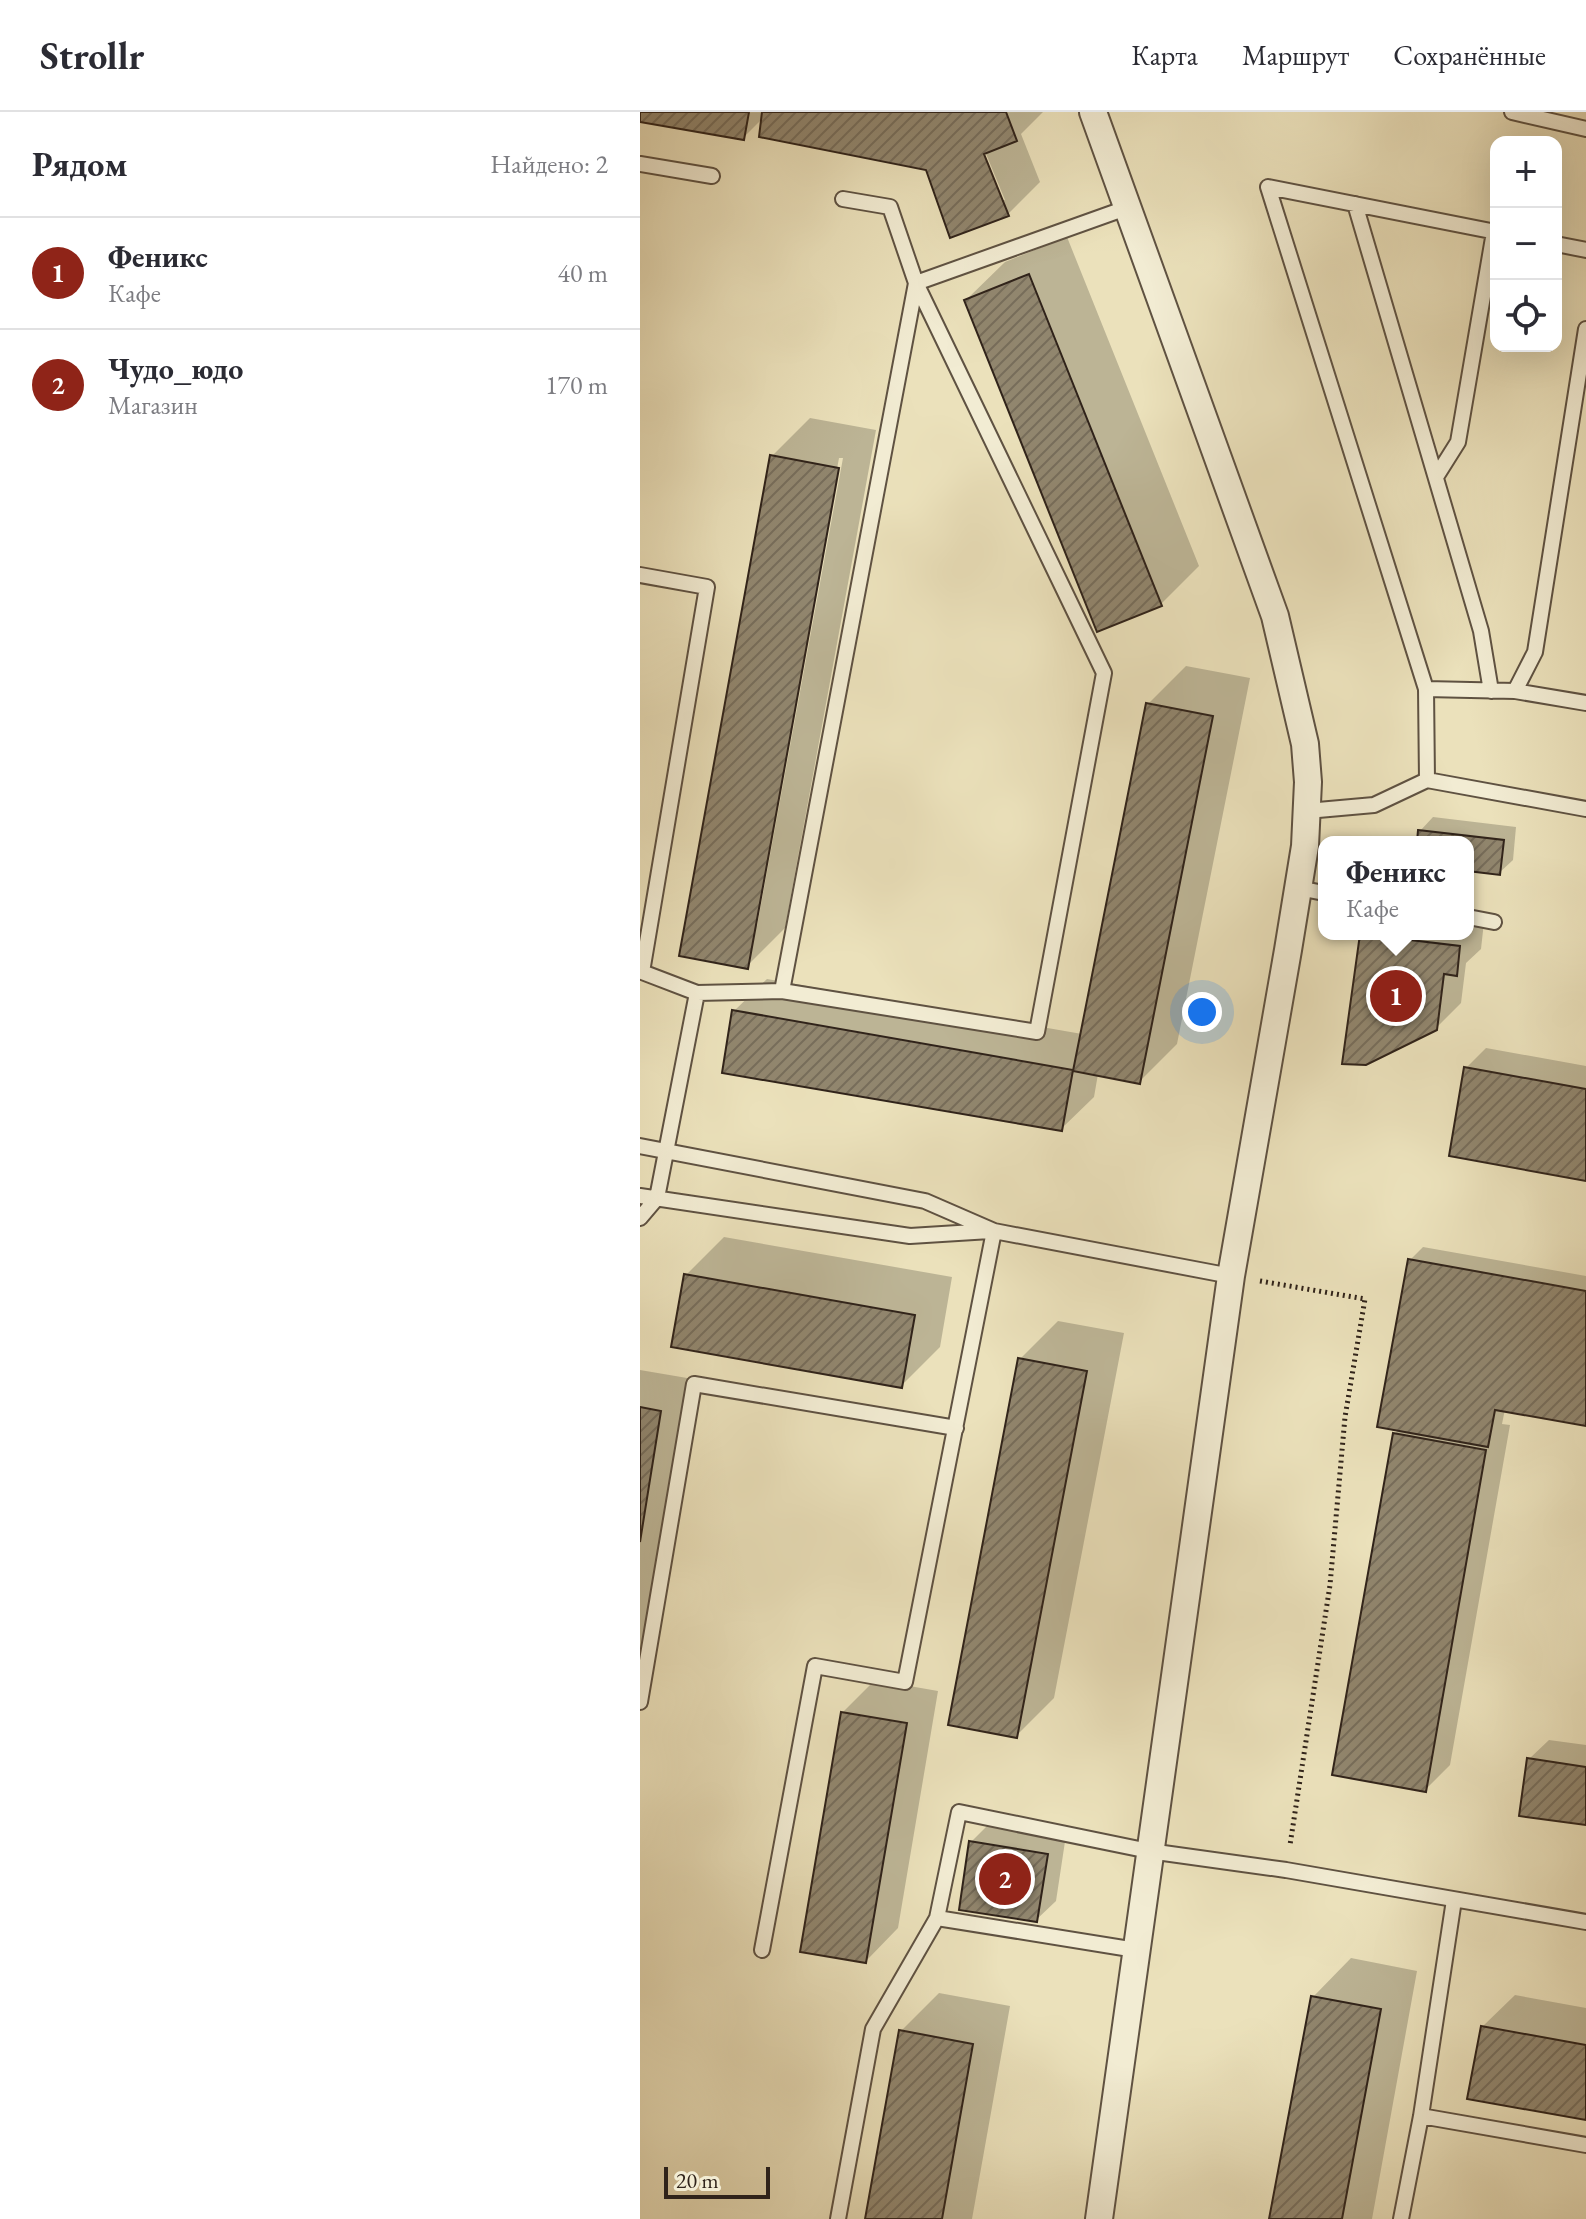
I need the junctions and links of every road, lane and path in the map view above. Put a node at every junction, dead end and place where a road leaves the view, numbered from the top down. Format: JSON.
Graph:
{"nodes":[{"id":1,"x":1093,"y":112,"type":"edge"},
{"id":2,"x":1512,"y":112,"type":"edge"},
{"id":3,"x":1586,"y":129,"type":"edge"},
{"id":4,"x":640,"y":164,"type":"edge"},
{"id":5,"x":712,"y":176,"type":"dead end"},
{"id":6,"x":843,"y":199,"type":"dead end"},
{"id":7,"x":1355,"y":204,"type":"junction"},
{"id":8,"x":1129,"y":207,"type":"junction"},
{"id":9,"x":1490,"y":231,"type":"edge"},
{"id":10,"x":1562,"y":245,"type":"edge"},
{"id":11,"x":1586,"y":250,"type":"edge"},
{"id":12,"x":1490,"y":260,"type":"edge"},
{"id":13,"x":916,"y":283,"type":"junction"},
{"id":14,"x":1586,"y":329,"type":"edge"},
{"id":15,"x":1436,"y":477,"type":"junction"},
{"id":16,"x":640,"y":575,"type":"edge"},
{"id":17,"x":1426,"y":689,"type":"junction"},
{"id":18,"x":1491,"y":691,"type":"junction"},
{"id":19,"x":1515,"y":691,"type":"junction"},
{"id":20,"x":1586,"y":703,"type":"edge"},
{"id":21,"x":1427,"y":780,"type":"junction"},
{"id":22,"x":1586,"y":809,"type":"edge"},
{"id":23,"x":1307,"y":811,"type":"junction"},
{"id":24,"x":1311,"y":890,"type":"edge"},
{"id":25,"x":1474,"y":918,"type":"edge"},
{"id":26,"x":1494,"y":922,"type":"dead end"},
{"id":27,"x":782,"y":991,"type":"junction"},
{"id":28,"x":697,"y":993,"type":"junction"},
{"id":29,"x":640,"y":1146,"type":"edge"},
{"id":30,"x":667,"y":1150,"type":"junction"},
{"id":31,"x":640,"y":1196,"type":"edge"},
{"id":32,"x":657,"y":1198,"type":"junction"},
{"id":33,"x":640,"y":1218,"type":"edge"},
{"id":34,"x":994,"y":1231,"type":"junction"},
{"id":35,"x":1231,"y":1276,"type":"junction"},
{"id":36,"x":956,"y":1428,"type":"junction"},
{"id":37,"x":640,"y":1702,"type":"edge"},
{"id":38,"x":1149,"y":1851,"type":"junction"},
{"id":39,"x":1286,"y":1870,"type":"junction"},
{"id":40,"x":1454,"y":1900,"type":"junction"},
{"id":41,"x":937,"y":1918,"type":"junction"},
{"id":42,"x":1586,"y":1922,"type":"edge"},
{"id":43,"x":762,"y":1950,"type":"dead end"},
{"id":44,"x":1136,"y":1950,"type":"junction"},
{"id":45,"x":1421,"y":2116,"type":"junction"},
{"id":46,"x":1586,"y":2145,"type":"edge"},
{"id":47,"x":838,"y":2219,"type":"edge"},
{"id":48,"x":1099,"y":2219,"type":"edge"},
{"id":49,"x":1401,"y":2219,"type":"edge"}],
"edges":[{"from":1,"to":8,"type":"street"},
{"from":2,"to":3,"type":"lane"},
{"from":4,"to":5,"type":"lane"},
{"from":6,"to":13,"type":"lane"},
{"from":7,"to":9,"type":"lane"},
{"from":7,"to":15,"type":"lane"},
{"from":7,"to":17,"type":"lane"},
{"from":8,"to":13,"type":"lane"},
{"from":8,"to":23,"type":"street"},
{"from":10,"to":11,"type":"lane"},
{"from":12,"to":15,"type":"lane"},
{"from":13,"to":27,"type":"lane"},
{"from":13,"to":27,"type":"lane"},
{"from":14,"to":19,"type":"lane"},
{"from":15,"to":18,"type":"lane"},
{"from":16,"to":28,"type":"lane"},
{"from":17,"to":18,"type":"lane"},
{"from":17,"to":21,"type":"lane"},
{"from":18,"to":19,"type":"lane"},
{"from":19,"to":20,"type":"lane"},
{"from":21,"to":22,"type":"lane"},
{"from":21,"to":23,"type":"lane"},
{"from":23,"to":24,"type":"street"},
{"from":24,"to":35,"type":"street"},
{"from":25,"to":26,"type":"lane"},
{"from":27,"to":28,"type":"lane"},
{"from":28,"to":30,"type":"lane"},
{"from":29,"to":30,"type":"lane"},
{"from":30,"to":32,"type":"lane"},
{"from":30,"to":34,"type":"lane"},
{"from":31,"to":32,"type":"lane"},
{"from":32,"to":33,"type":"lane"},
{"from":32,"to":34,"type":"lane"},
{"from":34,"to":35,"type":"lane"},
{"from":34,"to":36,"type":"lane"},
{"from":35,"to":38,"type":"street"},
{"from":35,"to":39,"type":"path"},
{"from":36,"to":37,"type":"lane"},
{"from":36,"to":43,"type":"lane"},
{"from":38,"to":39,"type":"lane"},
{"from":38,"to":41,"type":"lane"},
{"from":38,"to":44,"type":"street"},
{"from":39,"to":40,"type":"lane"},
{"from":40,"to":42,"type":"lane"},
{"from":40,"to":45,"type":"lane"},
{"from":41,"to":44,"type":"lane"},
{"from":41,"to":47,"type":"lane"},
{"from":44,"to":48,"type":"street"},
{"from":45,"to":46,"type":"lane"},
{"from":45,"to":49,"type":"lane"}]}
